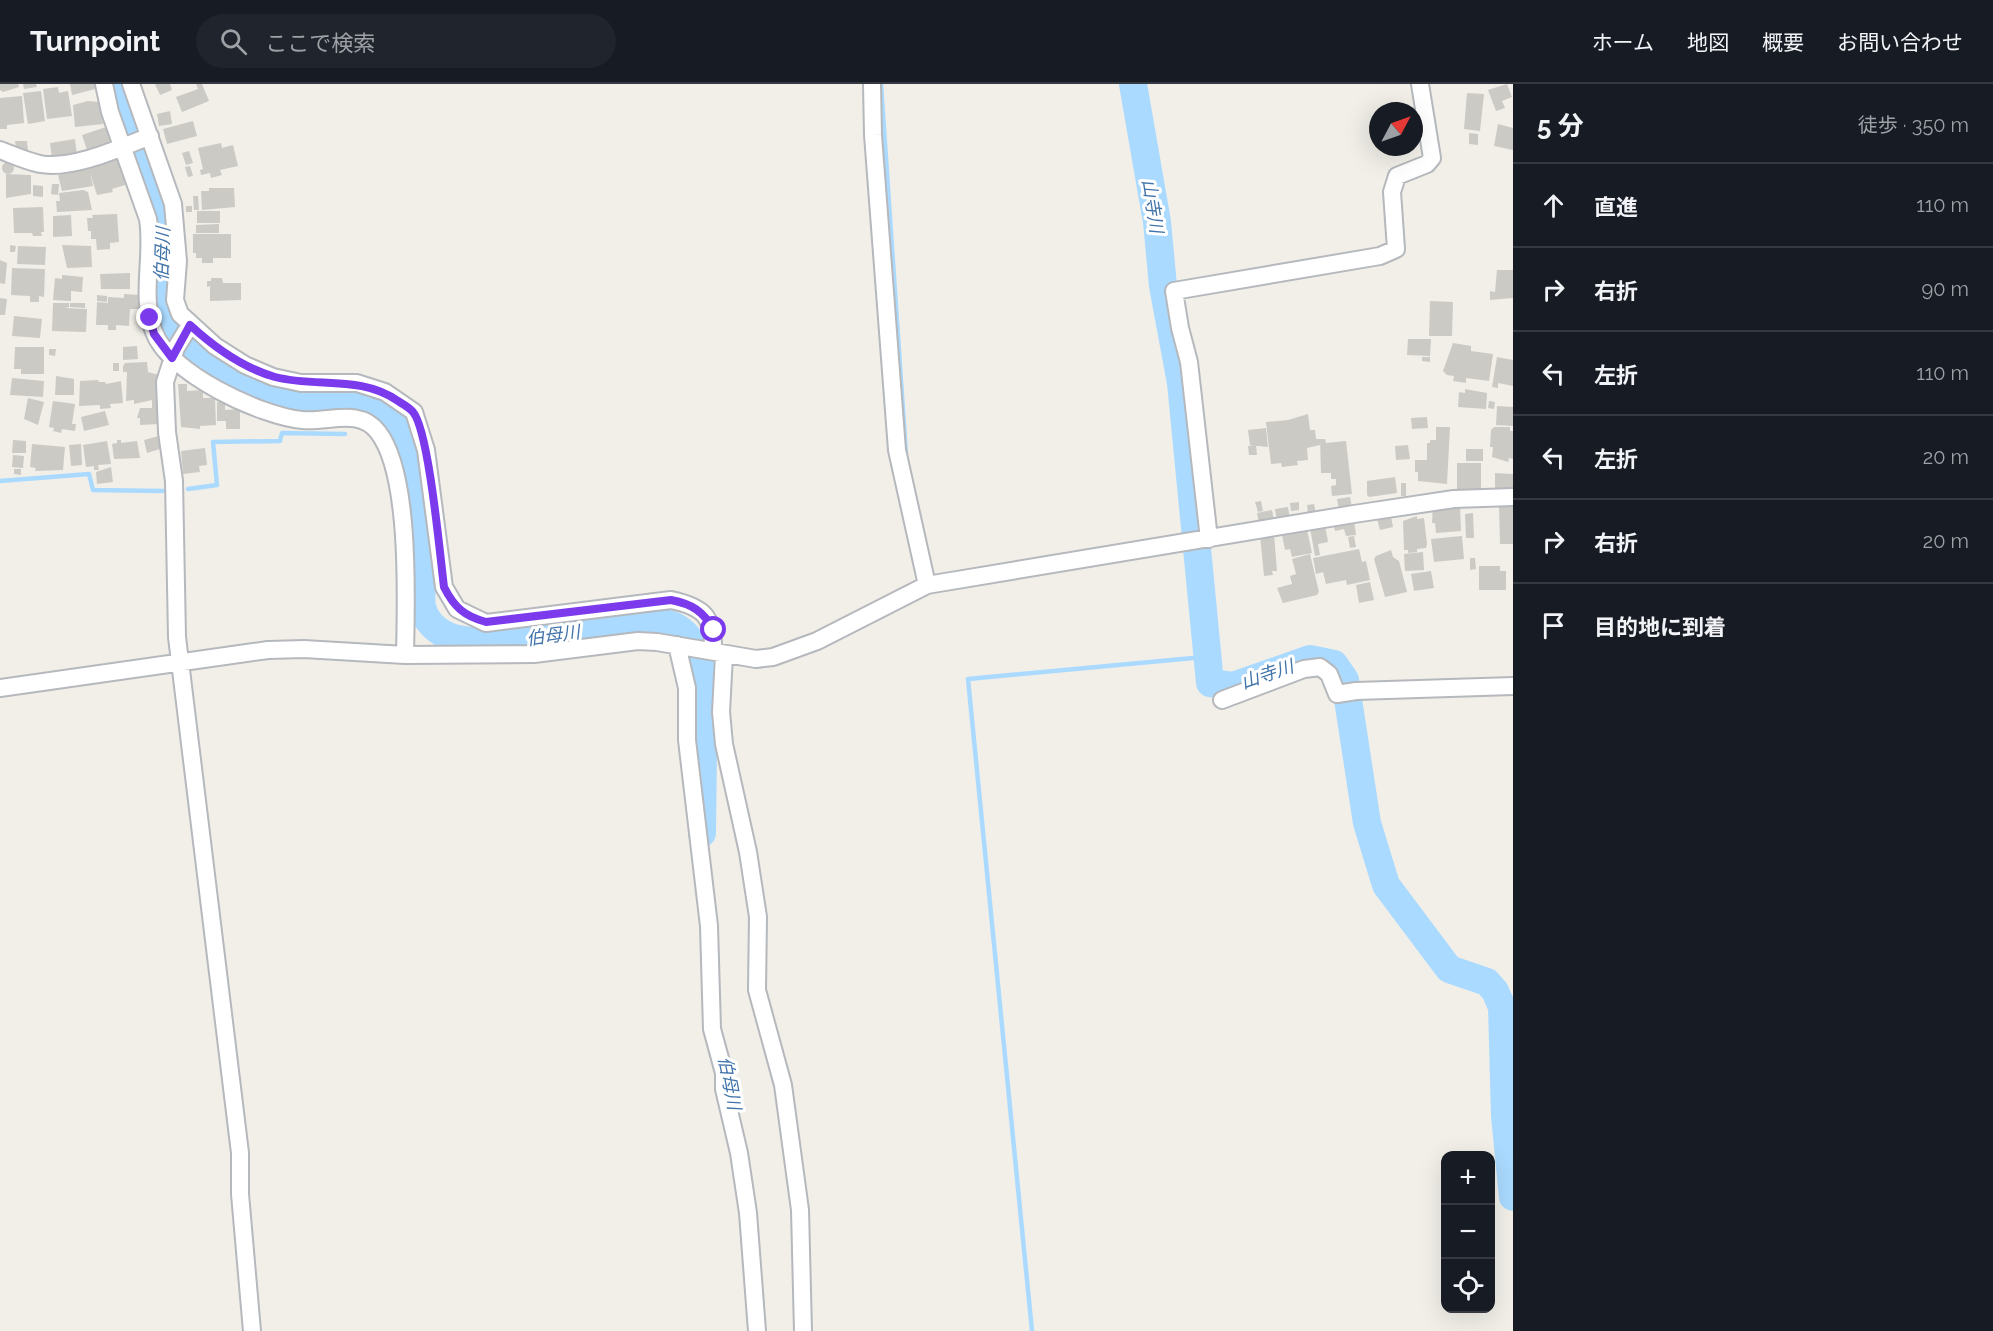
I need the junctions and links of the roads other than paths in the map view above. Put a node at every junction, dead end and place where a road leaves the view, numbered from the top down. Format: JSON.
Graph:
{"nodes":[{"id":1,"x":104,"y":84,"type":"edge"},
{"id":2,"x":131,"y":84,"type":"edge"},
{"id":3,"x":872,"y":84,"type":"edge"},
{"id":4,"x":1420,"y":84,"type":"edge"},
{"id":5,"x":150,"y":136,"type":"junction"},
{"id":6,"x":124,"y":147,"type":"junction"},
{"id":7,"x":0,"y":150,"type":"edge"},
{"id":8,"x":187,"y":329,"type":"junction"},
{"id":9,"x":174,"y":353,"type":"junction"},
{"id":10,"x":1513,"y":497,"type":"edge"},
{"id":11,"x":1209,"y":539,"type":"junction"},
{"id":12,"x":927,"y":585,"type":"junction"},
{"id":13,"x":677,"y":645,"type":"junction"},
{"id":14,"x":719,"y":653,"type":"junction"},
{"id":15,"x":405,"y":655,"type":"junction"},
{"id":16,"x":180,"y":664,"type":"junction"},
{"id":17,"x":1513,"y":686,"type":"edge"},
{"id":18,"x":0,"y":688,"type":"edge"},
{"id":19,"x":1222,"y":700,"type":"dead end"},
{"id":20,"x":252,"y":1331,"type":"edge"},
{"id":21,"x":757,"y":1331,"type":"edge"},
{"id":22,"x":803,"y":1331,"type":"edge"}],
"edges":[{"from":1,"to":6,"type":"street"},
{"from":2,"to":5,"type":"street"},
{"from":3,"to":12,"type":"street"},
{"from":4,"to":11,"type":"street"},
{"from":5,"to":6,"type":"street"},
{"from":5,"to":8,"type":"street"},
{"from":6,"to":7,"type":"street"},
{"from":6,"to":9,"type":"street"},
{"from":8,"to":9,"type":"street"},
{"from":8,"to":14,"type":"street"},
{"from":9,"to":15,"type":"street"},
{"from":9,"to":16,"type":"street"},
{"from":10,"to":11,"type":"street"},
{"from":11,"to":12,"type":"street"},
{"from":12,"to":14,"type":"street"},
{"from":13,"to":14,"type":"street"},
{"from":13,"to":15,"type":"street"},
{"from":13,"to":21,"type":"street"},
{"from":14,"to":22,"type":"street"},
{"from":15,"to":16,"type":"street"},
{"from":16,"to":18,"type":"street"},
{"from":16,"to":20,"type":"street"},
{"from":17,"to":19,"type":"street"}]}
